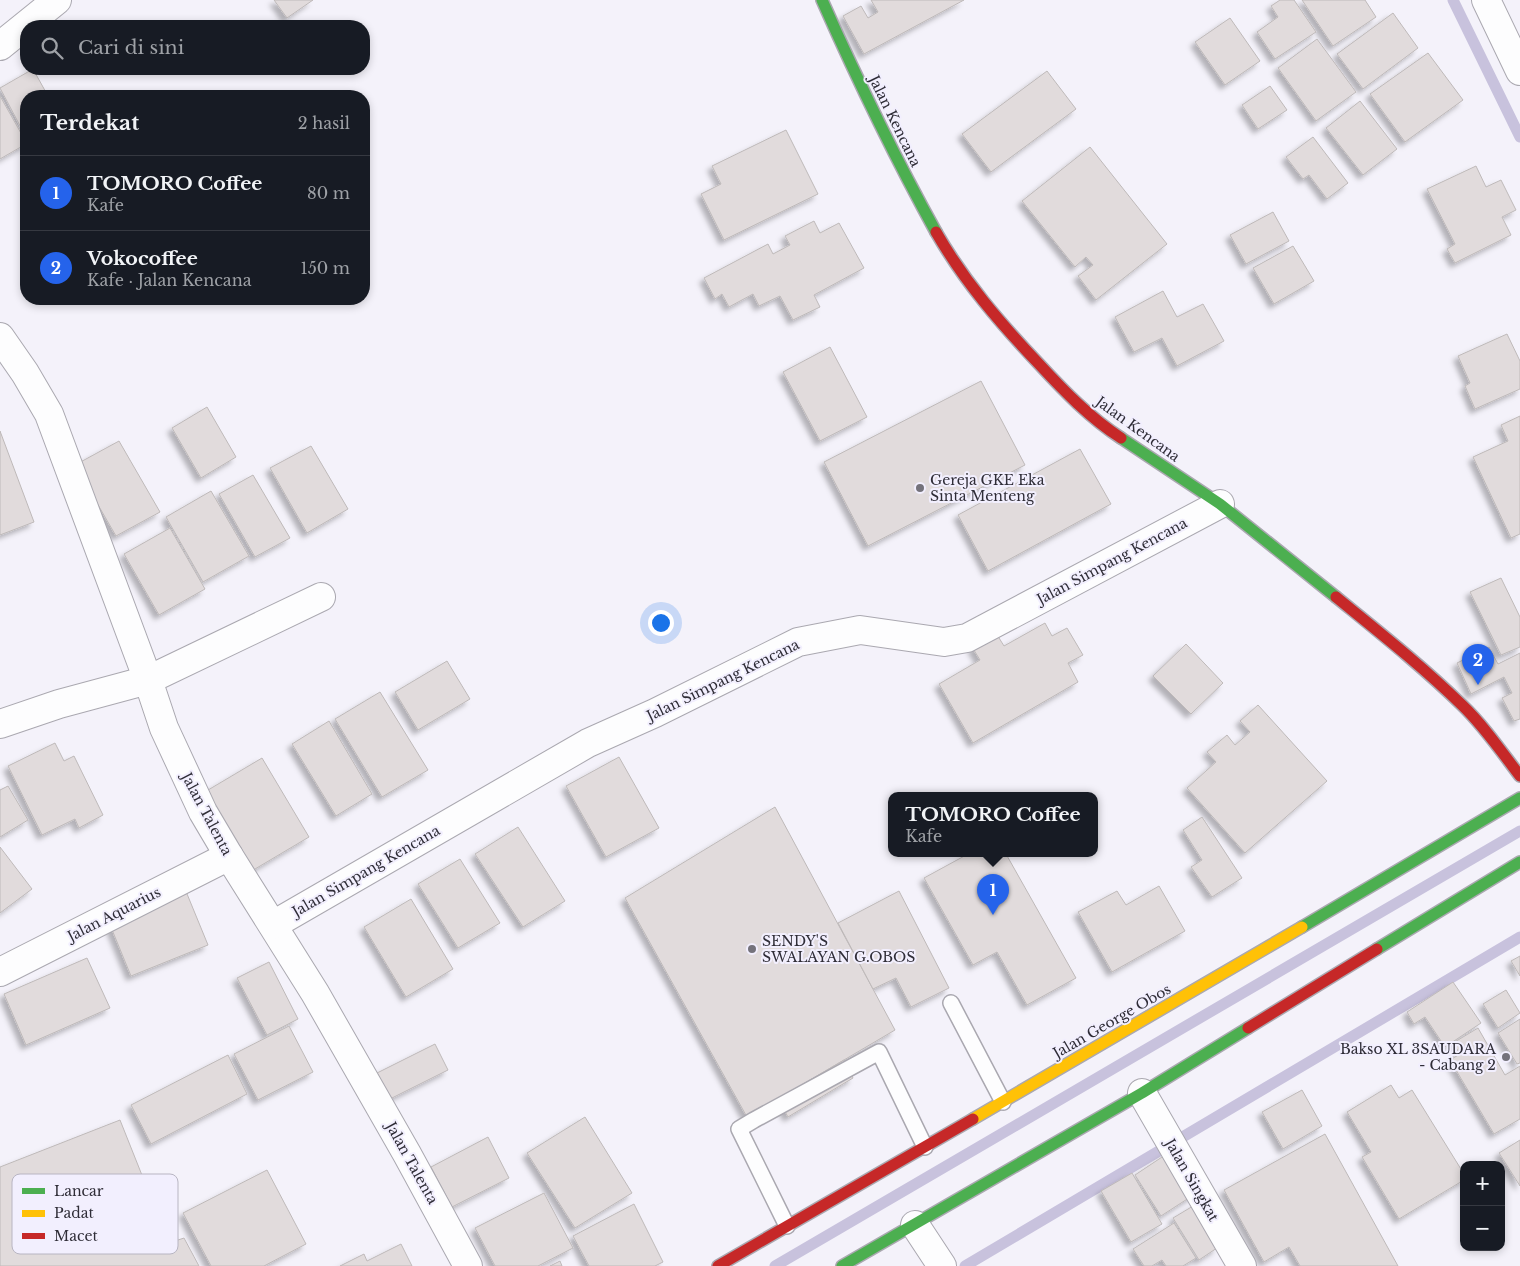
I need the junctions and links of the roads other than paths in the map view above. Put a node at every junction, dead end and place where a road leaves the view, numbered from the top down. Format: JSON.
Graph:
{"nodes":[{"id":1,"x":57,"y":0,"type":"edge"},
{"id":2,"x":822,"y":0,"type":"edge"},
{"id":3,"x":1486,"y":0,"type":"edge"},
{"id":4,"x":32,"y":20,"type":"edge"},
{"id":5,"x":20,"y":30,"type":"edge"},
{"id":6,"x":0,"y":46,"type":"edge"},
{"id":7,"x":1520,"y":71,"type":"edge"},
{"id":8,"x":0,"y":337,"type":"edge"},
{"id":9,"x":1220,"y":504,"type":"junction"},
{"id":10,"x":321,"y":597,"type":"dead end"},
{"id":11,"x":148,"y":680,"type":"junction"},
{"id":12,"x":0,"y":724,"type":"edge"},
{"id":13,"x":1520,"y":776,"type":"edge"},
{"id":14,"x":1520,"y":798,"type":"edge"},
{"id":15,"x":229,"y":856,"type":"junction"},
{"id":16,"x":1520,"y":862,"type":"edge"},
{"id":17,"x":273,"y":925,"type":"junction"},
{"id":18,"x":0,"y":972,"type":"edge"},
{"id":19,"x":951,"y":1003,"type":"dead end"},
{"id":20,"x":1142,"y":1093,"type":"junction"},
{"id":21,"x":1003,"y":1102,"type":"junction"},
{"id":22,"x":925,"y":1147,"type":"junction"},
{"id":23,"x":915,"y":1225,"type":"junction"},
{"id":24,"x":787,"y":1226,"type":"junction"},
{"id":25,"x":468,"y":1266,"type":"edge"},
{"id":26,"x":718,"y":1266,"type":"edge"},
{"id":27,"x":842,"y":1266,"type":"edge"},
{"id":28,"x":942,"y":1266,"type":"edge"},
{"id":29,"x":1242,"y":1266,"type":"edge"}],
"edges":[{"from":1,"to":4,"type":"street"},
{"from":2,"to":9,"type":"main road","name":"Jalan Kencana"},
{"from":3,"to":7,"type":"street"},
{"from":5,"to":6,"type":"street"},
{"from":8,"to":11,"type":"street","name":"Jalan Talenta"},
{"from":9,"to":13,"type":"main road","name":"Jalan Kencana"},
{"from":9,"to":17,"type":"street","name":"Jalan Simpang Kencana"},
{"from":10,"to":11,"type":"street"},
{"from":11,"to":12,"type":"street"},
{"from":11,"to":15,"type":"street","name":"Jalan Talenta"},
{"from":14,"to":21,"type":"main road","name":"Jalan George Obos"},
{"from":15,"to":17,"type":"street","name":"Jalan Talenta"},
{"from":15,"to":18,"type":"street","name":"Jalan Aquarius"},
{"from":16,"to":20,"type":"main road"},
{"from":17,"to":25,"type":"street","name":"Jalan Talenta"},
{"from":19,"to":21,"type":"lane"},
{"from":20,"to":23,"type":"main road"},
{"from":20,"to":29,"type":"street","name":"Jalan Singkat"},
{"from":21,"to":22,"type":"main road","name":"Jalan George Obos"},
{"from":22,"to":24,"type":"main road","name":"Jalan George Obos"},
{"from":22,"to":24,"type":"lane"},
{"from":23,"to":27,"type":"main road"},
{"from":23,"to":28,"type":"street"},
{"from":24,"to":26,"type":"main road","name":"Jalan George Obos"}]}
